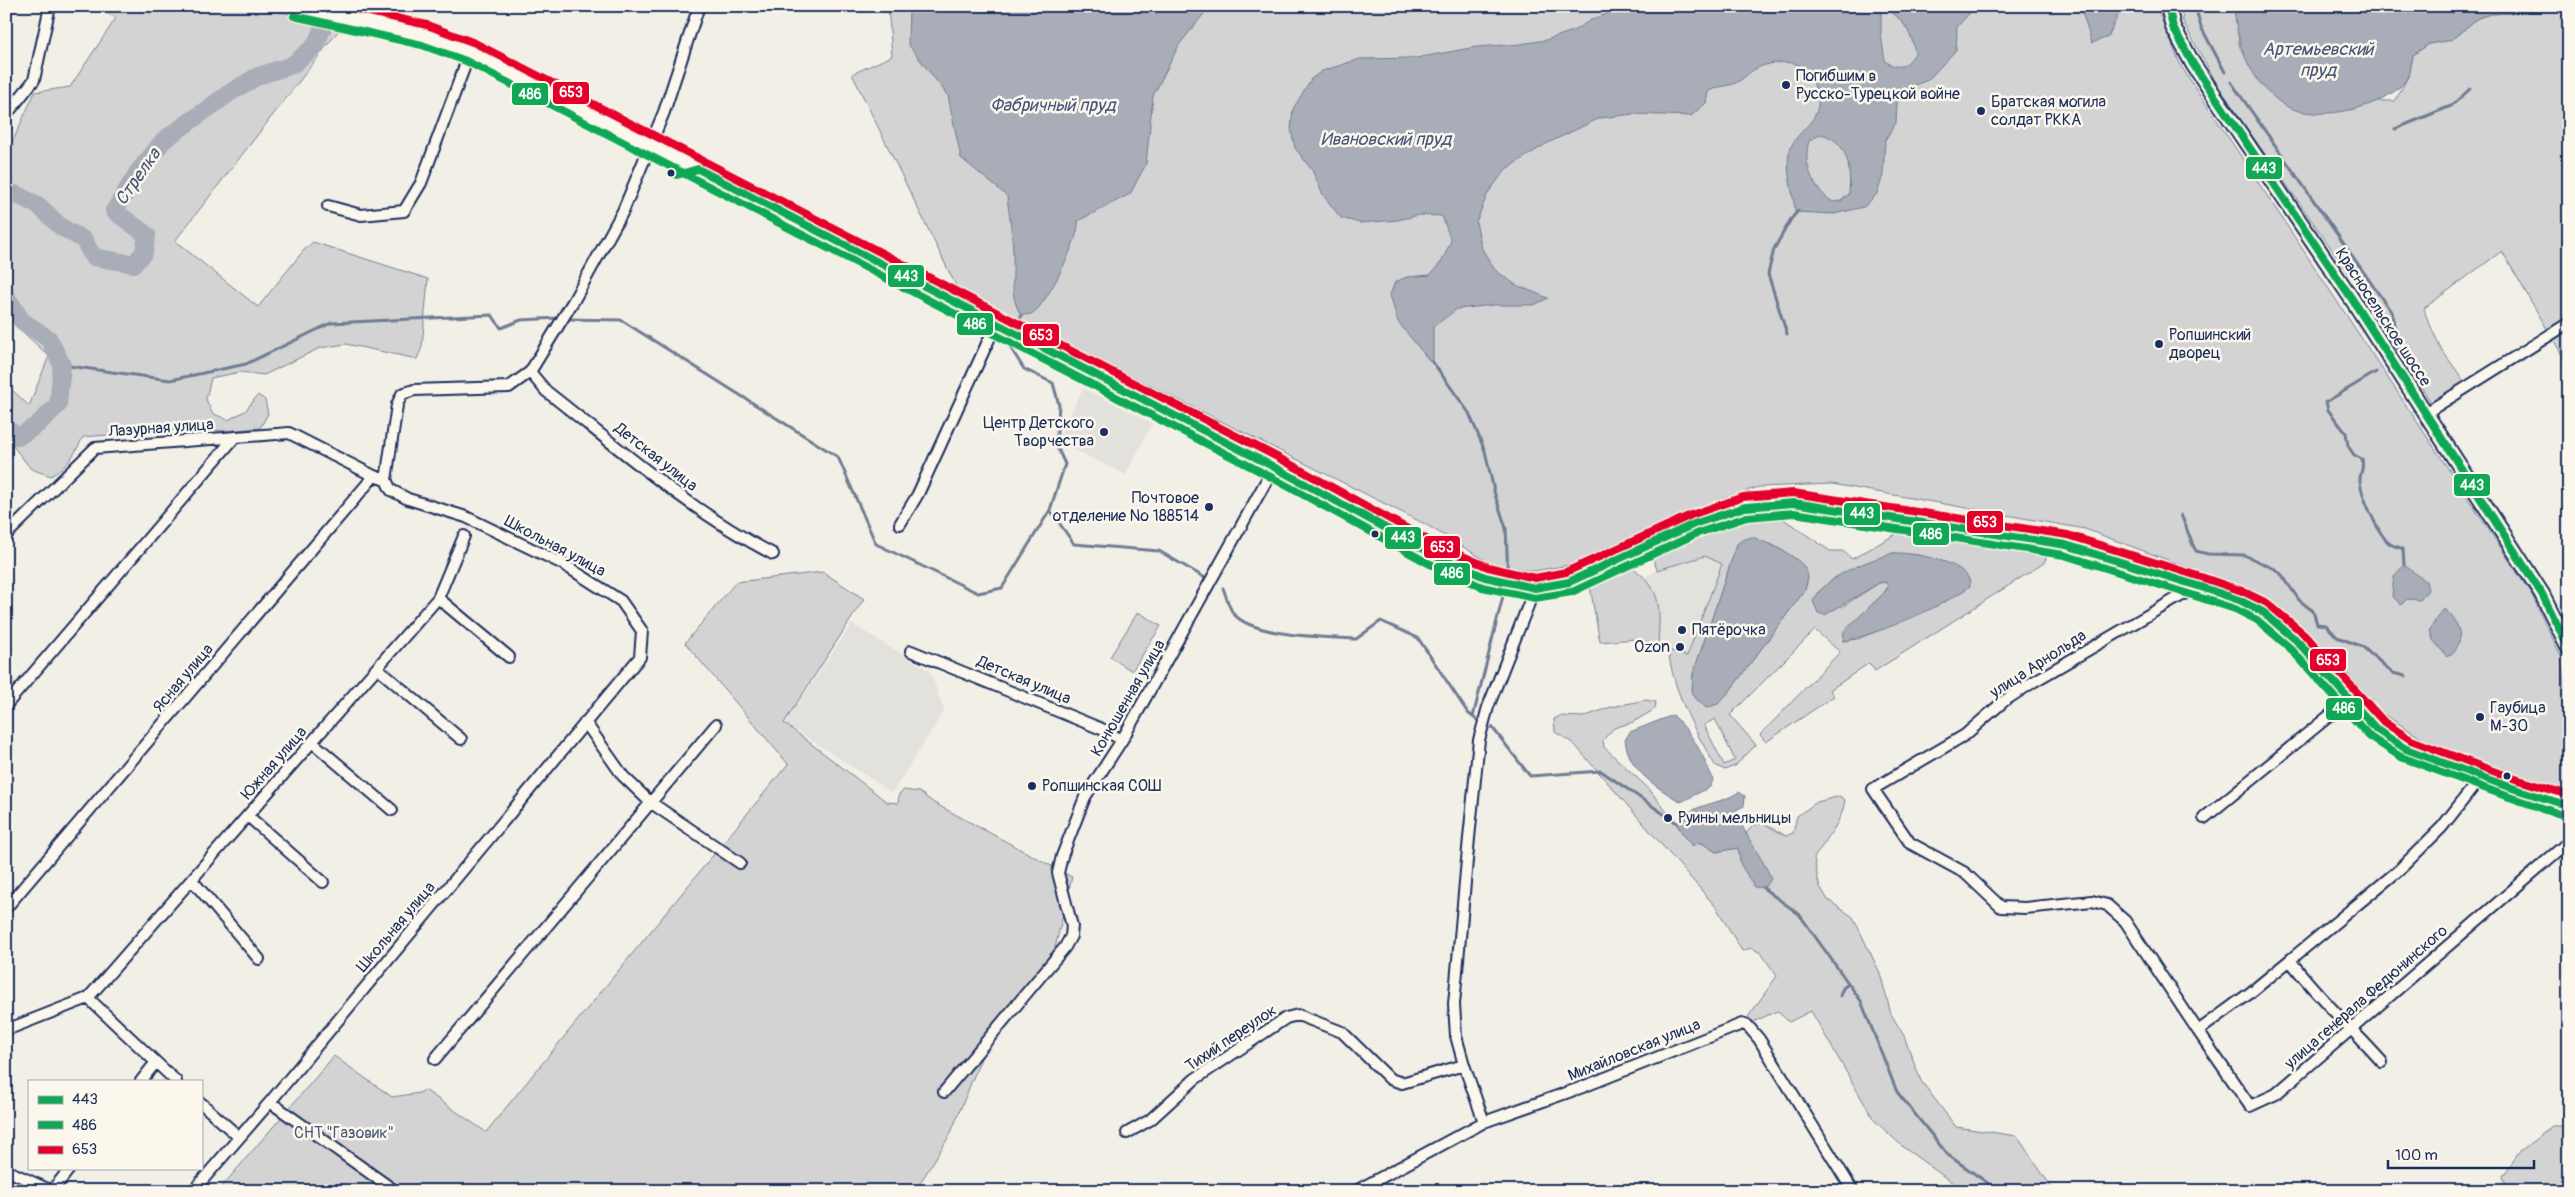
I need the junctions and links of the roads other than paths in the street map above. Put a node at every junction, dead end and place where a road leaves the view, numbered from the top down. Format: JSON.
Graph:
{"nodes":[{"id":1,"x":50,"y":6,"type":"edge"},
{"id":2,"x":297,"y":6,"type":"edge"},
{"id":3,"x":699,"y":6,"type":"edge"},
{"id":4,"x":2168,"y":6,"type":"edge"},
{"id":5,"x":470,"y":52,"type":"junction"},
{"id":6,"x":11,"y":109,"type":"dead end"},
{"id":7,"x":649,"y":144,"type":"junction"},
{"id":8,"x":328,"y":206,"type":"dead end"},
{"id":9,"x":2569,"y":323,"type":"edge"},
{"id":10,"x":996,"y":324,"type":"junction"},
{"id":11,"x":530,"y":372,"type":"junction"},
{"id":12,"x":2427,"y":415,"type":"junction"},
{"id":13,"x":234,"y":437,"type":"junction"},
{"id":14,"x":1274,"y":467,"type":"junction"},
{"id":15,"x":374,"y":476,"type":"junction"},
{"id":16,"x":386,"y":480,"type":"junction"},
{"id":17,"x":900,"y":524,"type":"dead end"},
{"id":18,"x":6,"y":535,"type":"edge"},
{"id":19,"x":464,"y":536,"type":"dead end"},
{"id":20,"x":773,"y":554,"type":"dead end"},
{"id":21,"x":2198,"y":586,"type":"junction"},
{"id":22,"x":1534,"y":588,"type":"junction"},
{"id":23,"x":438,"y":598,"type":"junction"},
{"id":24,"x":2569,"y":648,"type":"edge"},
{"id":25,"x":911,"y":651,"type":"dead end"},
{"id":26,"x":509,"y":658,"type":"dead end"},
{"id":27,"x":377,"y":668,"type":"junction"},
{"id":28,"x":2350,"y":699,"type":"junction"},
{"id":29,"x":6,"y":705,"type":"edge"},
{"id":30,"x":586,"y":722,"type":"junction"},
{"id":31,"x":716,"y":725,"type":"dead end"},
{"id":32,"x":461,"y":738,"type":"dead end"},
{"id":33,"x":1122,"y":740,"type":"junction"},
{"id":34,"x":312,"y":742,"type":"junction"},
{"id":35,"x":2481,"y":778,"type":"junction"},
{"id":36,"x":1873,"y":789,"type":"joint"},
{"id":37,"x":650,"y":802,"type":"junction"},
{"id":38,"x":2569,"y":806,"type":"edge"},
{"id":39,"x":392,"y":810,"type":"dead end"},
{"id":40,"x":248,"y":816,"type":"junction"},
{"id":41,"x":2204,"y":818,"type":"dead end"},
{"id":42,"x":2566,"y":844,"type":"dead end"},
{"id":43,"x":740,"y":863,"type":"dead end"},
{"id":44,"x":192,"y":880,"type":"junction"},
{"id":45,"x":323,"y":882,"type":"dead end"},
{"id":46,"x":6,"y":908,"type":"edge"},
{"id":47,"x":259,"y":959,"type":"dead end"},
{"id":48,"x":2290,"y":960,"type":"junction"},
{"id":49,"x":88,"y":998,"type":"junction"},
{"id":50,"x":2352,"y":1028,"type":"junction"},
{"id":51,"x":6,"y":1030,"type":"edge"},
{"id":52,"x":2198,"y":1031,"type":"junction"},
{"id":53,"x":435,"y":1059,"type":"dead end"},
{"id":54,"x":156,"y":1062,"type":"junction"},
{"id":55,"x":2382,"y":1062,"type":"dead end"},
{"id":56,"x":1464,"y":1065,"type":"junction"},
{"id":57,"x":142,"y":1080,"type":"edge"},
{"id":58,"x":175,"y":1080,"type":"edge"},
{"id":59,"x":944,"y":1092,"type":"dead end"},
{"id":60,"x":270,"y":1102,"type":"junction"},
{"id":61,"x":202,"y":1104,"type":"edge"},
{"id":62,"x":1484,"y":1122,"type":"junction"},
{"id":63,"x":1128,"y":1133,"type":"dead end"},
{"id":64,"x":239,"y":1136,"type":"junction"},
{"id":65,"x":6,"y":1170,"type":"edge"},
{"id":66,"x":68,"y":1170,"type":"edge"},
{"id":67,"x":52,"y":1191,"type":"edge"},
{"id":68,"x":193,"y":1191,"type":"edge"},
{"id":69,"x":395,"y":1191,"type":"edge"},
{"id":70,"x":1356,"y":1191,"type":"edge"},
{"id":71,"x":1853,"y":1191,"type":"edge"}],
"edges":[{"from":1,"to":6,"type":"street"},
{"from":2,"to":5,"type":"main road"},
{"from":3,"to":7,"type":"street"},
{"from":4,"to":12,"type":"main road","name":"Красносельское шоссе"},
{"from":5,"to":7,"type":"main road"},
{"from":5,"to":8,"type":"street"},
{"from":7,"to":10,"type":"main road"},
{"from":7,"to":11,"type":"street"},
{"from":9,"to":12,"type":"street"},
{"from":10,"to":14,"type":"main road"},
{"from":10,"to":17,"type":"street"},
{"from":11,"to":16,"type":"street"},
{"from":11,"to":20,"type":"street","name":"Детская улица"},
{"from":12,"to":24,"type":"main road","name":"Красносельское шоссе"},
{"from":13,"to":15,"type":"street","name":"Лазурная улица"},
{"from":13,"to":18,"type":"street","name":"Лазурная улица"},
{"from":13,"to":29,"type":"street"},
{"from":14,"to":22,"type":"main road"},
{"from":14,"to":33,"type":"street","name":"Конюшенная улица"},
{"from":15,"to":16,"type":"street"},
{"from":15,"to":46,"type":"street","name":"Ясная улица"},
{"from":16,"to":30,"type":"street","name":"Школьная улица"},
{"from":19,"to":23,"type":"street","name":"Южная улица"},
{"from":21,"to":22,"type":"main road"},
{"from":21,"to":28,"type":"main road"},
{"from":21,"to":36,"type":"street","name":"улица Арнольда"},
{"from":22,"to":56,"type":"street"},
{"from":23,"to":26,"type":"street"},
{"from":23,"to":27,"type":"street","name":"Южная улица"},
{"from":25,"to":33,"type":"street","name":"Детская улица"},
{"from":27,"to":32,"type":"street"},
{"from":27,"to":34,"type":"street","name":"Южная улица"},
{"from":28,"to":35,"type":"main road"},
{"from":28,"to":41,"type":"street"},
{"from":30,"to":37,"type":"street"},
{"from":30,"to":60,"type":"street","name":"Школьная улица"},
{"from":31,"to":37,"type":"street"},
{"from":33,"to":59,"type":"street","name":"Конюшенная улица"},
{"from":34,"to":39,"type":"street"},
{"from":34,"to":40,"type":"street","name":"Южная улица"},
{"from":35,"to":38,"type":"main road"},
{"from":35,"to":48,"type":"street"},
{"from":36,"to":52,"type":"street","name":"улица генерала Федюнинского"},
{"from":37,"to":43,"type":"street"},
{"from":37,"to":53,"type":"street"},
{"from":40,"to":44,"type":"street","name":"Южная улица"},
{"from":40,"to":45,"type":"street"},
{"from":42,"to":50,"type":"street","name":"улица генерала Федюнинского"},
{"from":44,"to":47,"type":"street"},
{"from":44,"to":49,"type":"street","name":"Южная улица"},
{"from":48,"to":50,"type":"street"},
{"from":48,"to":52,"type":"street"},
{"from":49,"to":51,"type":"street"},
{"from":49,"to":54,"type":"street"},
{"from":50,"to":52,"type":"street","name":"улица генерала Федюнинского"},
{"from":50,"to":55,"type":"street"},
{"from":54,"to":57,"type":"street"},
{"from":54,"to":58,"type":"street"},
{"from":56,"to":62,"type":"street"},
{"from":56,"to":63,"type":"street","name":"Тихий переулок"},
{"from":60,"to":64,"type":"street","name":"Школьная улица"},
{"from":60,"to":69,"type":"street"},
{"from":61,"to":64,"type":"street"},
{"from":62,"to":70,"type":"street","name":"Михайловская улица"},
{"from":62,"to":71,"type":"street","name":"Михайловская улица"},
{"from":64,"to":68,"type":"street","name":"Школьная улица"},
{"from":65,"to":67,"type":"street"},
{"from":66,"to":67,"type":"street"}]}
